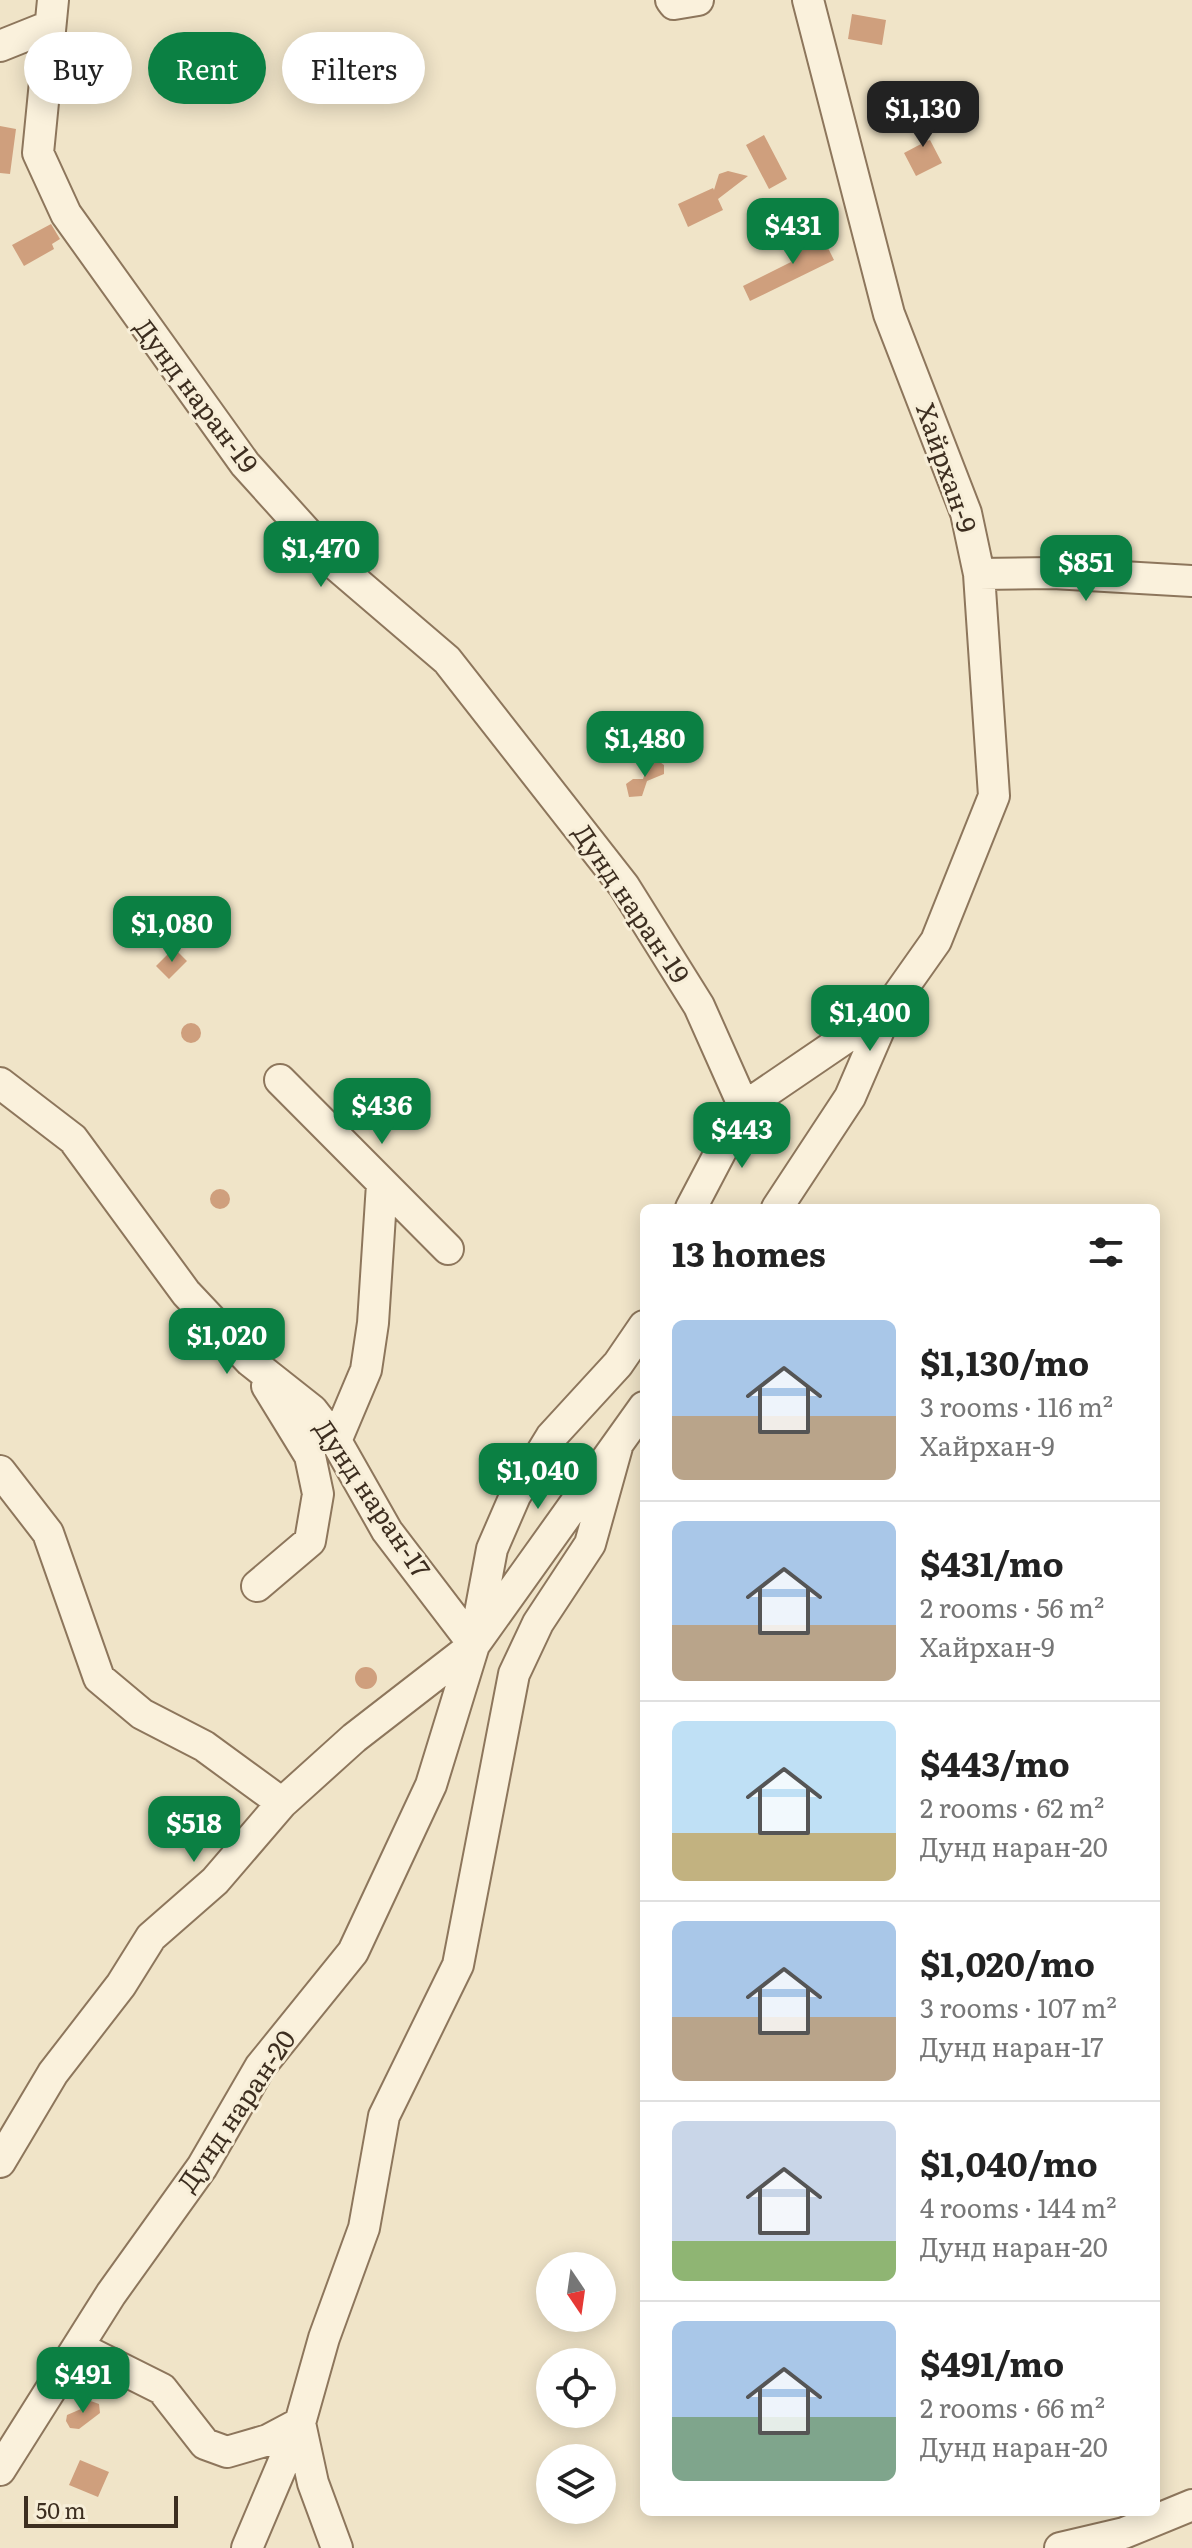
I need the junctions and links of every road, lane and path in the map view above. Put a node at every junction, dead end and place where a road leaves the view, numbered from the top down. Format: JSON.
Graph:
{"nodes":[{"id":1,"x":671,"y":0,"type":"edge"},
{"id":2,"x":698,"y":0,"type":"edge"},
{"id":3,"x":808,"y":0,"type":"edge"},
{"id":4,"x":51,"y":13,"type":"edge"},
{"id":5,"x":0,"y":46,"type":"edge"},
{"id":6,"x":979,"y":574,"type":"junction"},
{"id":7,"x":1192,"y":581,"type":"edge"},
{"id":8,"x":888,"y":1009,"type":"junction"},
{"id":9,"x":280,"y":1080,"type":"dead end"},
{"id":10,"x":0,"y":1083,"type":"edge"},
{"id":11,"x":744,"y":1107,"type":"junction"},
{"id":12,"x":382,"y":1184,"type":"junction"},
{"id":13,"x":693,"y":1204,"type":"edge"},
{"id":14,"x":780,"y":1204,"type":"edge"},
{"id":15,"x":448,"y":1249,"type":"dead end"},
{"id":16,"x":640,"y":1332,"type":"edge"},
{"id":17,"x":250,"y":1361,"type":"junction"},
{"id":18,"x":640,"y":1413,"type":"edge"},
{"id":19,"x":336,"y":1441,"type":"junction"},
{"id":20,"x":617,"y":1447,"type":"junction"},
{"id":21,"x":0,"y":1471,"type":"edge"},
{"id":22,"x":257,"y":1586,"type":"dead end"},
{"id":23,"x":474,"y":1645,"type":"junction"},
{"id":24,"x":282,"y":1803,"type":"junction"},
{"id":25,"x":0,"y":2162,"type":"edge"},
{"id":26,"x":76,"y":2350,"type":"junction"},
{"id":27,"x":300,"y":2423,"type":"junction"},
{"id":28,"x":0,"y":2470,"type":"edge"},
{"id":29,"x":1192,"y":2505,"type":"edge"},
{"id":30,"x":247,"y":2548,"type":"edge"},
{"id":31,"x":337,"y":2548,"type":"edge"},
{"id":32,"x":1060,"y":2548,"type":"edge"}],
"edges":[{"from":1,"to":2,"type":"street"},
{"from":3,"to":6,"type":"street","name":"Хайрхан-9"},
{"from":4,"to":5,"type":"street","name":"Дунд наран-19"},
{"from":4,"to":11,"type":"street","name":"Дунд наран-19"},
{"from":6,"to":7,"type":"street"},
{"from":6,"to":8,"type":"street","name":"Хайрхан-9"},
{"from":8,"to":11,"type":"street"},
{"from":8,"to":14,"type":"street"},
{"from":9,"to":12,"type":"street"},
{"from":10,"to":17,"type":"street","name":"Дунд наран-17"},
{"from":11,"to":13,"type":"street"},
{"from":12,"to":15,"type":"street"},
{"from":12,"to":19,"type":"street"},
{"from":16,"to":23,"type":"street","name":"Дунд наран-20"},
{"from":17,"to":19,"type":"street","name":"Дунд наран-17"},
{"from":17,"to":22,"type":"street"},
{"from":18,"to":20,"type":"street"},
{"from":19,"to":23,"type":"street","name":"Дунд наран-17"},
{"from":20,"to":23,"type":"street"},
{"from":20,"to":27,"type":"street"},
{"from":21,"to":24,"type":"street"},
{"from":23,"to":24,"type":"street"},
{"from":23,"to":26,"type":"street","name":"Дунд наран-20"},
{"from":24,"to":25,"type":"street"},
{"from":26,"to":27,"type":"street"},
{"from":26,"to":28,"type":"street","name":"Дунд наран-20"},
{"from":27,"to":30,"type":"street"},
{"from":27,"to":31,"type":"street"},
{"from":29,"to":32,"type":"street"}]}
